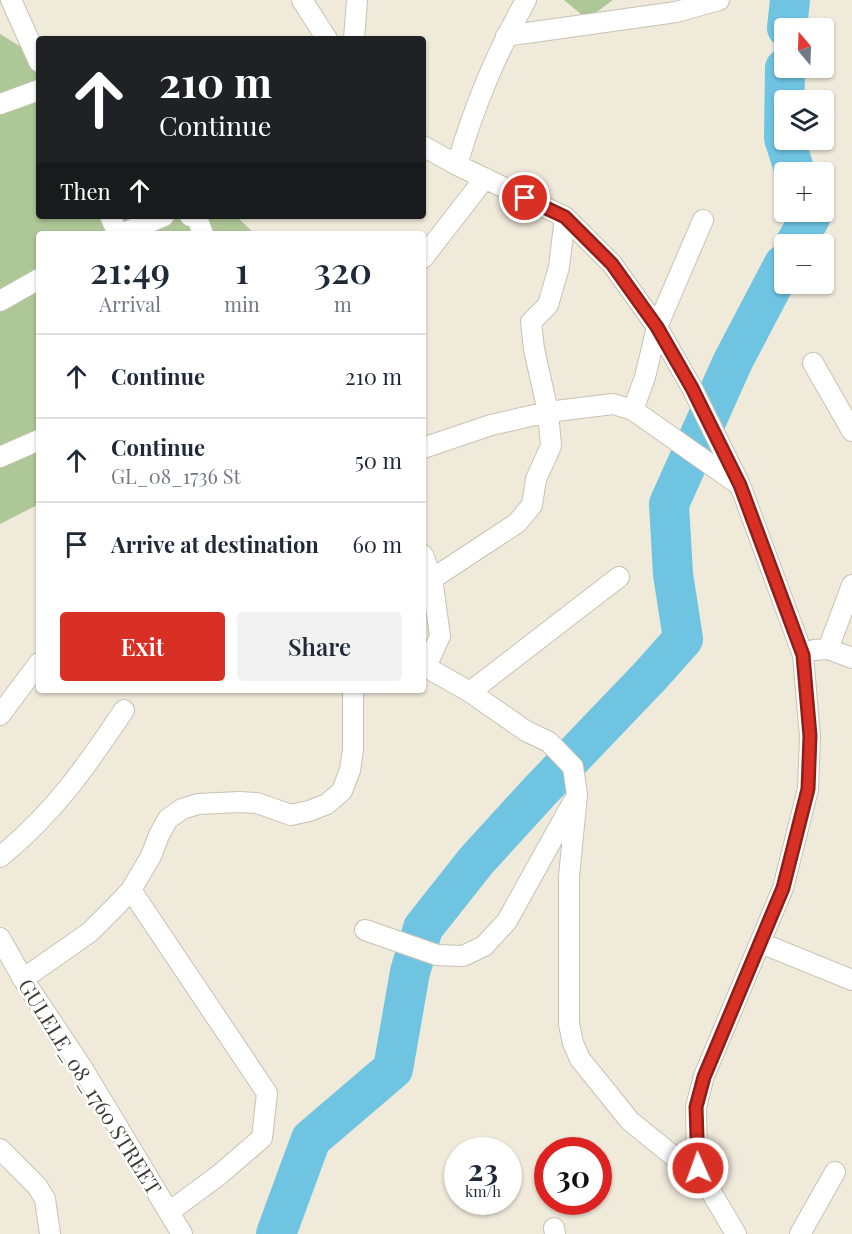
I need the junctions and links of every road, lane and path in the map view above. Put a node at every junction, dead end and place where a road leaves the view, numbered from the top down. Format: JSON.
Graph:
{"nodes":[{"id":1,"x":11,"y":0,"type":"edge"},
{"id":2,"x":302,"y":0,"type":"edge"},
{"id":3,"x":357,"y":0,"type":"edge"},
{"id":4,"x":526,"y":0,"type":"edge"},
{"id":5,"x":719,"y":0,"type":"edge"},
{"id":6,"x":325,"y":36,"type":"edge"},
{"id":7,"x":354,"y":36,"type":"edge"},
{"id":8,"x":506,"y":36,"type":"junction"},
{"id":9,"x":36,"y":55,"type":"edge"},
{"id":10,"x":36,"y":91,"type":"edge"},
{"id":11,"x":0,"y":104,"type":"edge"},
{"id":12,"x":426,"y":148,"type":"edge"},
{"id":13,"x":458,"y":165,"type":"junction"},
{"id":14,"x":485,"y":178,"type":"junction"},
{"id":15,"x":565,"y":217,"type":"junction"},
{"id":16,"x":157,"y":219,"type":"edge"},
{"id":17,"x":703,"y":220,"type":"dead end"},
{"id":18,"x":127,"y":231,"type":"edge"},
{"id":19,"x":426,"y":254,"type":"edge"},
{"id":20,"x":36,"y":281,"type":"edge"},
{"id":21,"x":0,"y":301,"type":"edge"},
{"id":22,"x":657,"y":327,"type":"junction"},
{"id":23,"x":813,"y":363,"type":"dead end"},
{"id":24,"x":633,"y":410,"type":"junction"},
{"id":25,"x":548,"y":412,"type":"junction"},
{"id":26,"x":852,"y":431,"type":"edge"},
{"id":27,"x":36,"y":441,"type":"edge"},
{"id":28,"x":426,"y":447,"type":"edge"},
{"id":29,"x":2,"y":451,"type":"edge"},
{"id":30,"x":740,"y":485,"type":"junction"},
{"id":31,"x":426,"y":563,"type":"edge"},
{"id":32,"x":619,"y":578,"type":"dead end"},
{"id":33,"x":432,"y":579,"type":"junction"},
{"id":34,"x":852,"y":585,"type":"edge"},
{"id":35,"x":828,"y":649,"type":"junction"},
{"id":36,"x":803,"y":655,"type":"junction"},
{"id":37,"x":852,"y":658,"type":"edge"},
{"id":38,"x":426,"y":665,"type":"edge"},
{"id":39,"x":36,"y":667,"type":"edge"},
{"id":40,"x":426,"y":668,"type":"edge"},
{"id":41,"x":471,"y":692,"type":"junction"},
{"id":42,"x":353,"y":693,"type":"edge"},
{"id":43,"x":124,"y":710,"type":"dead end"},
{"id":44,"x":0,"y":715,"type":"edge"},
{"id":45,"x":578,"y":794,"type":"junction"},
{"id":46,"x":0,"y":857,"type":"edge"},
{"id":47,"x":130,"y":890,"type":"junction"},
{"id":48,"x":365,"y":930,"type":"dead end"},
{"id":49,"x":0,"y":938,"type":"edge"},
{"id":50,"x":761,"y":944,"type":"junction"},
{"id":51,"x":23,"y":979,"type":"junction"},
{"id":52,"x":852,"y":980,"type":"edge"},
{"id":53,"x":0,"y":1149,"type":"edge"},
{"id":54,"x":698,"y":1168,"type":"junction"},
{"id":55,"x":835,"y":1172,"type":"dead end"},
{"id":56,"x":169,"y":1212,"type":"junction"},
{"id":57,"x":50,"y":1234,"type":"edge"},
{"id":58,"x":182,"y":1234,"type":"edge"},
{"id":59,"x":736,"y":1234,"type":"edge"},
{"id":60,"x":800,"y":1234,"type":"edge"}],
"edges":[{"from":1,"to":9,"type":"street"},
{"from":2,"to":6,"type":"street"},
{"from":3,"to":7,"type":"street"},
{"from":4,"to":8,"type":"street"},
{"from":5,"to":8,"type":"street"},
{"from":8,"to":13,"type":"street"},
{"from":10,"to":11,"type":"street"},
{"from":12,"to":13,"type":"street"},
{"from":13,"to":14,"type":"street"},
{"from":14,"to":15,"type":"street"},
{"from":14,"to":19,"type":"street"},
{"from":15,"to":22,"type":"street"},
{"from":15,"to":25,"type":"street"},
{"from":16,"to":18,"type":"street"},
{"from":17,"to":22,"type":"street"},
{"from":20,"to":21,"type":"street"},
{"from":22,"to":24,"type":"street"},
{"from":22,"to":30,"type":"street"},
{"from":23,"to":26,"type":"street"},
{"from":24,"to":25,"type":"street"},
{"from":24,"to":30,"type":"street"},
{"from":25,"to":28,"type":"street"},
{"from":25,"to":33,"type":"street"},
{"from":27,"to":29,"type":"street"},
{"from":30,"to":36,"type":"street"},
{"from":31,"to":33,"type":"street"},
{"from":32,"to":41,"type":"street"},
{"from":33,"to":38,"type":"street"},
{"from":34,"to":35,"type":"street"},
{"from":35,"to":36,"type":"street"},
{"from":35,"to":37,"type":"street"},
{"from":36,"to":50,"type":"street"},
{"from":39,"to":44,"type":"street"},
{"from":40,"to":41,"type":"street"},
{"from":41,"to":45,"type":"street"},
{"from":42,"to":47,"type":"street"},
{"from":43,"to":46,"type":"street"},
{"from":45,"to":48,"type":"street"},
{"from":45,"to":54,"type":"street"},
{"from":47,"to":51,"type":"street"},
{"from":47,"to":56,"type":"street"},
{"from":49,"to":51,"type":"street","name":"GULELE_08_1760 STREET"},
{"from":50,"to":52,"type":"street"},
{"from":50,"to":54,"type":"street"},
{"from":51,"to":56,"type":"street","name":"GULELE_08_1760 STREET"},
{"from":53,"to":57,"type":"street"},
{"from":54,"to":59,"type":"street"},
{"from":55,"to":60,"type":"street"},
{"from":56,"to":58,"type":"street","name":"GULELE_08_1760 STREET"}]}
